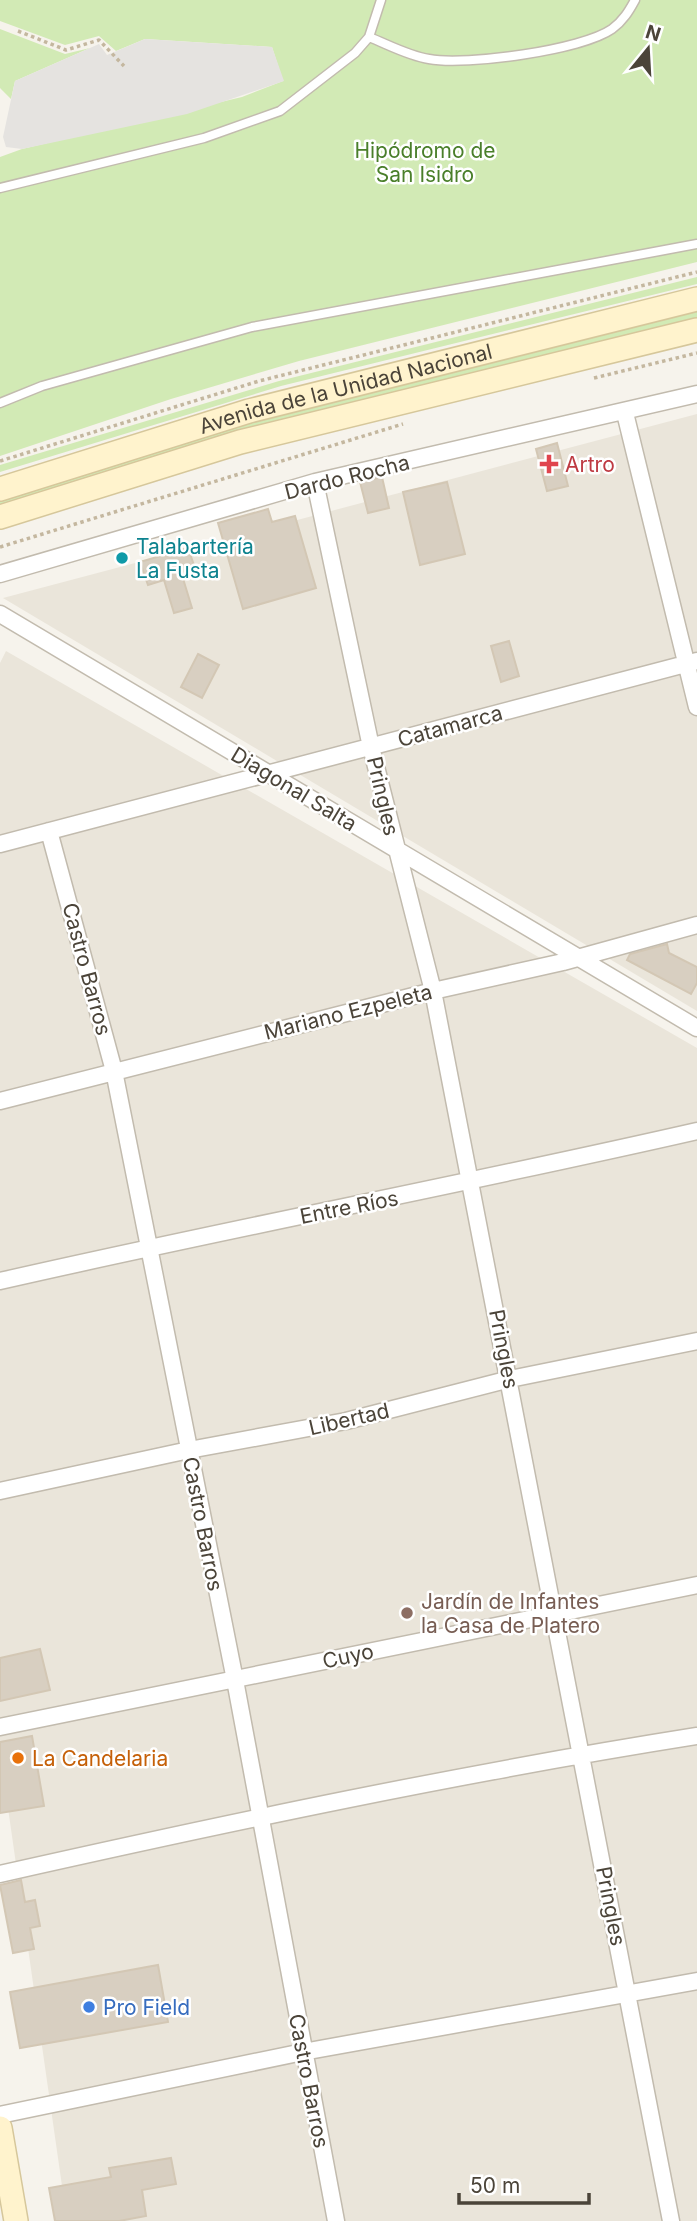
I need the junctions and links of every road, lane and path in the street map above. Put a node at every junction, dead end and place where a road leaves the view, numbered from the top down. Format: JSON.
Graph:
{"nodes":[{"id":1,"x":381,"y":0,"type":"edge"},
{"id":2,"x":635,"y":0,"type":"edge"},
{"id":3,"x":18,"y":31,"type":"dead end"},
{"id":4,"x":369,"y":37,"type":"junction"},
{"id":5,"x":124,"y":66,"type":"dead end"},
{"id":6,"x":0,"y":188,"type":"edge"},
{"id":7,"x":697,"y":244,"type":"edge"},
{"id":8,"x":697,"y":272,"type":"edge"},
{"id":9,"x":697,"y":299,"type":"edge"},
{"id":10,"x":697,"y":330,"type":"edge"},
{"id":11,"x":697,"y":353,"type":"edge"},
{"id":12,"x":589,"y":379,"type":"dead end"},
{"id":13,"x":697,"y":394,"type":"edge"},
{"id":14,"x":0,"y":403,"type":"edge"},
{"id":15,"x":625,"y":413,"type":"junction"},
{"id":16,"x":406,"y":423,"type":"dead end"},
{"id":17,"x":0,"y":461,"type":"edge"},
{"id":18,"x":315,"y":482,"type":"junction"},
{"id":19,"x":0,"y":489,"type":"edge"},
{"id":20,"x":0,"y":517,"type":"edge"},
{"id":21,"x":0,"y":547,"type":"edge"},
{"id":22,"x":0,"y":574,"type":"edge"},
{"id":23,"x":0,"y":614,"type":"edge"},
{"id":24,"x":692,"y":663,"type":"edge"},
{"id":25,"x":697,"y":707,"type":"edge"},
{"id":26,"x":372,"y":747,"type":"junction"},
{"id":27,"x":270,"y":774,"type":"junction"},
{"id":28,"x":49,"y":831,"type":"junction"},
{"id":29,"x":0,"y":844,"type":"edge"},
{"id":30,"x":396,"y":849,"type":"junction"},
{"id":31,"x":697,"y":925,"type":"edge"},
{"id":32,"x":579,"y":958,"type":"junction"},
{"id":33,"x":433,"y":991,"type":"junction"},
{"id":34,"x":697,"y":1028,"type":"edge"},
{"id":35,"x":114,"y":1071,"type":"junction"},
{"id":36,"x":0,"y":1101,"type":"edge"},
{"id":37,"x":697,"y":1131,"type":"edge"},
{"id":38,"x":470,"y":1183,"type":"junction"},
{"id":39,"x":149,"y":1247,"type":"junction"},
{"id":40,"x":0,"y":1281,"type":"edge"},
{"id":41,"x":697,"y":1341,"type":"edge"},
{"id":42,"x":510,"y":1379,"type":"junction"},
{"id":43,"x":188,"y":1450,"type":"junction"},
{"id":44,"x":0,"y":1490,"type":"edge"},
{"id":45,"x":697,"y":1585,"type":"edge"},
{"id":46,"x":554,"y":1612,"type":"junction"},
{"id":47,"x":235,"y":1680,"type":"junction"},
{"id":48,"x":0,"y":1727,"type":"edge"},
{"id":49,"x":697,"y":1736,"type":"edge"},
{"id":50,"x":580,"y":1755,"type":"junction"},
{"id":51,"x":260,"y":1815,"type":"junction"},
{"id":52,"x":0,"y":1874,"type":"edge"},
{"id":53,"x":697,"y":1981,"type":"edge"},
{"id":54,"x":628,"y":1994,"type":"junction"},
{"id":55,"x":303,"y":2052,"type":"junction"},
{"id":56,"x":0,"y":2115,"type":"edge"},
{"id":57,"x":0,"y":2128,"type":"edge"},
{"id":58,"x":16,"y":2221,"type":"edge"},
{"id":59,"x":336,"y":2221,"type":"edge"},
{"id":60,"x":671,"y":2221,"type":"edge"}],
"edges":[{"from":1,"to":4,"type":"lane"},
{"from":2,"to":4,"type":"lane"},
{"from":3,"to":5,"type":"path"},
{"from":4,"to":6,"type":"lane"},
{"from":7,"to":14,"type":"lane"},
{"from":8,"to":17,"type":"path"},
{"from":9,"to":19,"type":"main road","name":"Avenida de la Unidad Nacional"},
{"from":10,"to":20,"type":"main road","name":"Avenida de la Unidad Nacional"},
{"from":11,"to":12,"type":"path"},
{"from":13,"to":15,"type":"street","name":"Dardo Rocha"},
{"from":15,"to":18,"type":"street","name":"Dardo Rocha"},
{"from":15,"to":24,"type":"street"},
{"from":16,"to":21,"type":"path"},
{"from":18,"to":22,"type":"street","name":"Dardo Rocha"},
{"from":18,"to":26,"type":"street","name":"Pringles"},
{"from":23,"to":27,"type":"street","name":"Diagonal Salta"},
{"from":24,"to":25,"type":"street"},
{"from":24,"to":26,"type":"street","name":"Catamarca"},
{"from":26,"to":27,"type":"street","name":"Catamarca"},
{"from":26,"to":30,"type":"street","name":"Pringles"},
{"from":27,"to":28,"type":"street","name":"Catamarca"},
{"from":27,"to":30,"type":"street","name":"Diagonal Salta"},
{"from":28,"to":29,"type":"street","name":"Catamarca"},
{"from":28,"to":35,"type":"street","name":"Castro Barros"},
{"from":30,"to":32,"type":"street","name":"Diagonal Salta"},
{"from":30,"to":33,"type":"street","name":"Pringles"},
{"from":31,"to":32,"type":"street","name":"Mariano Ezpeleta"},
{"from":32,"to":33,"type":"street","name":"Mariano Ezpeleta"},
{"from":32,"to":34,"type":"street","name":"Diagonal Salta"},
{"from":33,"to":35,"type":"street","name":"Mariano Ezpeleta"},
{"from":33,"to":38,"type":"street","name":"Pringles"},
{"from":35,"to":36,"type":"street","name":"Mariano Ezpeleta"},
{"from":35,"to":39,"type":"street","name":"Castro Barros"},
{"from":37,"to":38,"type":"street","name":"Entre Ríos"},
{"from":38,"to":39,"type":"street","name":"Entre Ríos"},
{"from":38,"to":42,"type":"street","name":"Pringles"},
{"from":39,"to":40,"type":"street","name":"Entre Ríos"},
{"from":39,"to":43,"type":"street","name":"Castro Barros"},
{"from":41,"to":42,"type":"street","name":"Libertad"},
{"from":42,"to":43,"type":"street","name":"Libertad"},
{"from":42,"to":46,"type":"street","name":"Pringles"},
{"from":43,"to":44,"type":"street","name":"Libertad"},
{"from":43,"to":47,"type":"street","name":"Castro Barros"},
{"from":45,"to":46,"type":"street","name":"Cuyo"},
{"from":46,"to":47,"type":"street","name":"Cuyo"},
{"from":46,"to":50,"type":"street","name":"Pringles"},
{"from":47,"to":48,"type":"street","name":"Cuyo"},
{"from":47,"to":51,"type":"street","name":"Castro Barros"},
{"from":49,"to":50,"type":"street"},
{"from":50,"to":51,"type":"street"},
{"from":50,"to":54,"type":"street","name":"Pringles"},
{"from":51,"to":52,"type":"street"},
{"from":51,"to":55,"type":"street","name":"Castro Barros"},
{"from":53,"to":54,"type":"street"},
{"from":54,"to":55,"type":"street"},
{"from":54,"to":60,"type":"street","name":"Pringles"},
{"from":55,"to":56,"type":"street"},
{"from":55,"to":59,"type":"street","name":"Castro Barros"},
{"from":57,"to":58,"type":"main road"}]}
